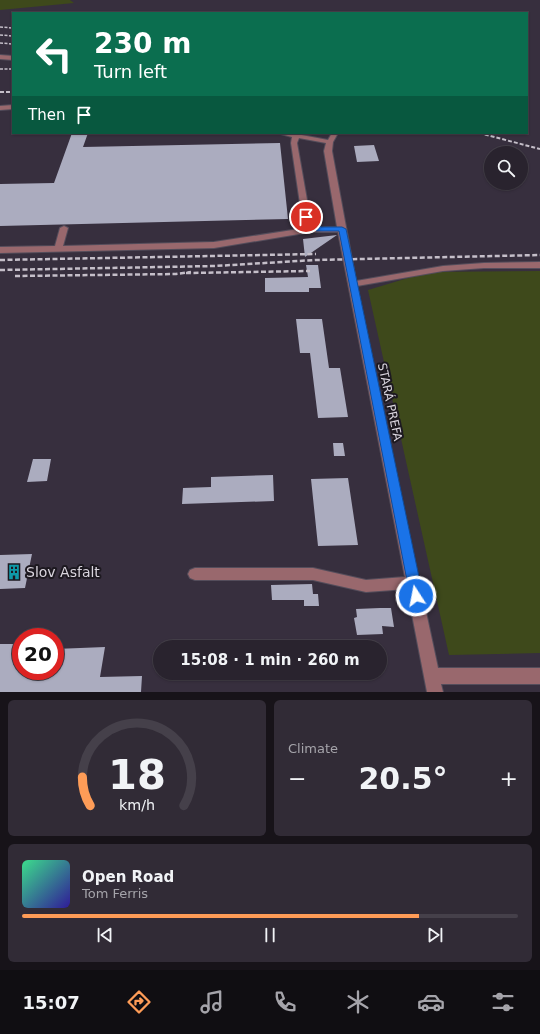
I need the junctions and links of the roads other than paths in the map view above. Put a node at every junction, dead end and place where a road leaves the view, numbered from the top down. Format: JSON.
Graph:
{"nodes":[{"id":1,"x":0,"y":57,"type":"edge"},
{"id":2,"x":12,"y":58,"type":"edge"},
{"id":3,"x":12,"y":107,"type":"edge"},
{"id":4,"x":0,"y":108,"type":"edge"},
{"id":5,"x":285,"y":134,"type":"edge"},
{"id":6,"x":296,"y":136,"type":"junction"},
{"id":7,"x":332,"y":138,"type":"edge"},
{"id":8,"x":306,"y":217,"type":"junction"},
{"id":9,"x":64,"y":228,"type":"dead end"},
{"id":10,"x":342,"y":229,"type":"junction"},
{"id":11,"x":319,"y":230,"type":"junction"},
{"id":12,"x":303,"y":231,"type":"junction"},
{"id":13,"x":58,"y":248,"type":"junction"},
{"id":14,"x":0,"y":250,"type":"edge"},
{"id":15,"x":540,"y":265,"type":"edge"},
{"id":16,"x":353,"y":284,"type":"junction"},
{"id":17,"x":195,"y":574,"type":"dead end"},
{"id":18,"x":414,"y":582,"type":"junction"},
{"id":19,"x":432,"y":676,"type":"junction"},
{"id":20,"x":540,"y":676,"type":"edge"},
{"id":21,"x":435,"y":692,"type":"edge"}],
"edges":[{"from":1,"to":2,"type":"street"},
{"from":3,"to":4,"type":"street"},
{"from":5,"to":6,"type":"street"},
{"from":6,"to":7,"type":"street"},
{"from":6,"to":8,"type":"street"},
{"from":7,"to":10,"type":"street","name":"STARÁ PREFA"},
{"from":8,"to":11,"type":"street"},
{"from":8,"to":12,"type":"street"},
{"from":9,"to":13,"type":"street"},
{"from":10,"to":11,"type":"street"},
{"from":10,"to":16,"type":"street","name":"STARÁ PREFA"},
{"from":11,"to":12,"type":"street"},
{"from":12,"to":13,"type":"street"},
{"from":13,"to":14,"type":"street"},
{"from":15,"to":16,"type":"street"},
{"from":16,"to":18,"type":"street","name":"STARÁ PREFA"},
{"from":17,"to":18,"type":"street"},
{"from":18,"to":19,"type":"street","name":"STARÁ PREFA"},
{"from":19,"to":20,"type":"street"},
{"from":19,"to":21,"type":"street","name":"STARÁ PREFA"}]}
